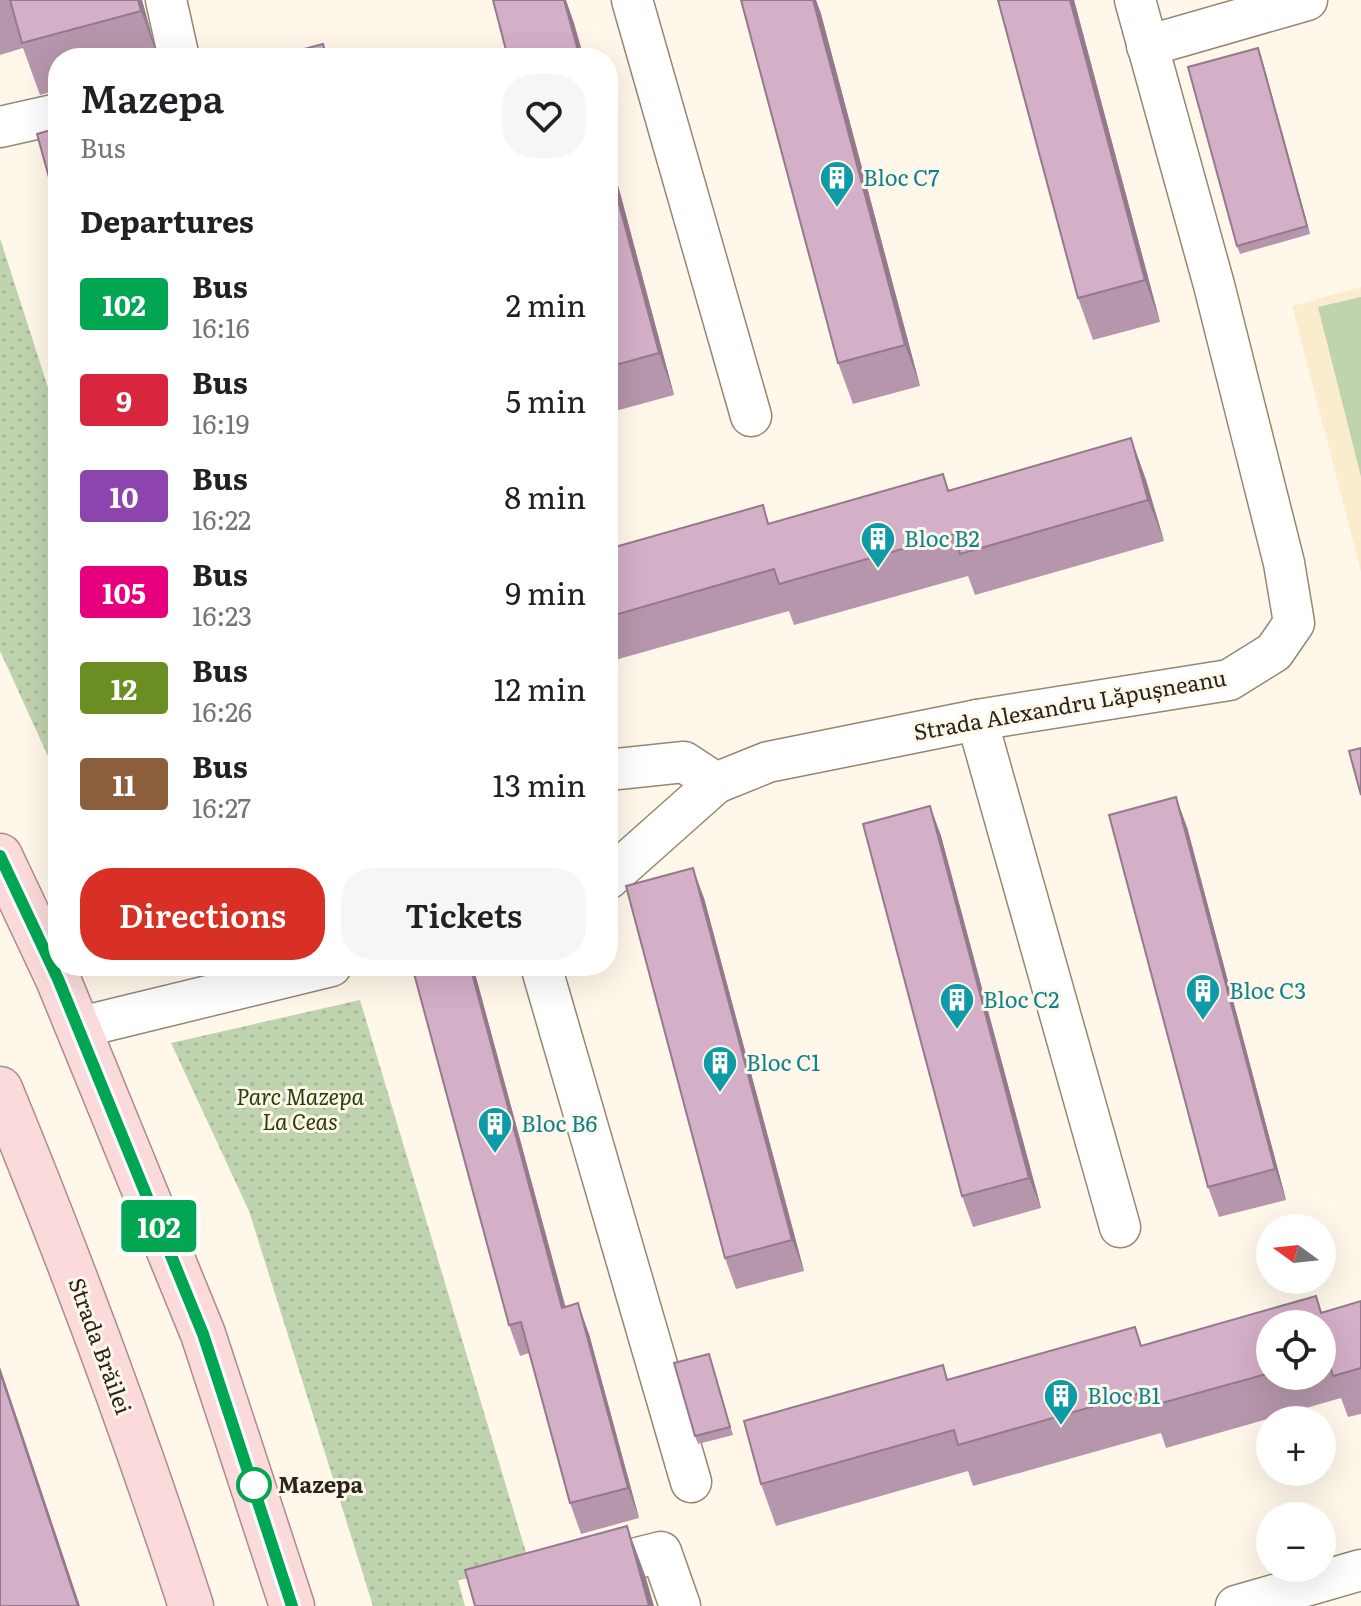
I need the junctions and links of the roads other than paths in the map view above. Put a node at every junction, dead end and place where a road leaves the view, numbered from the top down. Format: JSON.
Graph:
{"nodes":[{"id":1,"x":166,"y":0,"type":"edge"},
{"id":2,"x":632,"y":0,"type":"edge"},
{"id":3,"x":1135,"y":0,"type":"edge"},
{"id":4,"x":1307,"y":0,"type":"edge"},
{"id":5,"x":1147,"y":46,"type":"junction"},
{"id":6,"x":177,"y":48,"type":"edge"},
{"id":7,"x":48,"y":116,"type":"edge"},
{"id":8,"x":0,"y":127,"type":"edge"},
{"id":9,"x":751,"y":416,"type":"dead end"},
{"id":10,"x":977,"y":720,"type":"junction"},
{"id":11,"x":618,"y":769,"type":"edge"},
{"id":12,"x":716,"y":783,"type":"junction"},
{"id":13,"x":0,"y":856,"type":"edge"},
{"id":14,"x":618,"y":870,"type":"edge"},
{"id":15,"x":48,"y":963,"type":"edge"},
{"id":16,"x":54,"y":976,"type":"edge"},
{"id":17,"x":290,"y":976,"type":"edge"},
{"id":18,"x":544,"y":976,"type":"edge"},
{"id":19,"x":77,"y":1028,"type":"junction"},
{"id":20,"x":0,"y":1089,"type":"edge"},
{"id":21,"x":1120,"y":1227,"type":"dead end"},
{"id":22,"x":691,"y":1482,"type":"dead end"},
{"id":23,"x":1361,"y":1570,"type":"edge"},
{"id":24,"x":569,"y":1574,"type":"edge"},
{"id":25,"x":191,"y":1606,"type":"edge"},
{"id":26,"x":292,"y":1606,"type":"edge"},
{"id":27,"x":680,"y":1606,"type":"edge"},
{"id":28,"x":1236,"y":1606,"type":"edge"}],
"edges":[{"from":1,"to":6,"type":"street"},
{"from":2,"to":9,"type":"street"},
{"from":3,"to":5,"type":"street","name":"Strada Alexandru Lăpușneanu"},
{"from":4,"to":5,"type":"street"},
{"from":5,"to":10,"type":"street","name":"Strada Alexandru Lăpușneanu"},
{"from":7,"to":8,"type":"street"},
{"from":10,"to":12,"type":"street","name":"Strada Alexandru Lăpușneanu"},
{"from":10,"to":21,"type":"street"},
{"from":11,"to":12,"type":"street"},
{"from":12,"to":14,"type":"street","name":"Strada Alexandru Lăpușneanu"},
{"from":13,"to":15,"type":"main road"},
{"from":16,"to":19,"type":"main road"},
{"from":17,"to":19,"type":"street"},
{"from":18,"to":22,"type":"street"},
{"from":19,"to":26,"type":"main road"},
{"from":20,"to":25,"type":"main road","name":"Strada Brăilei"},
{"from":23,"to":28,"type":"street"},
{"from":24,"to":27,"type":"street"}]}
